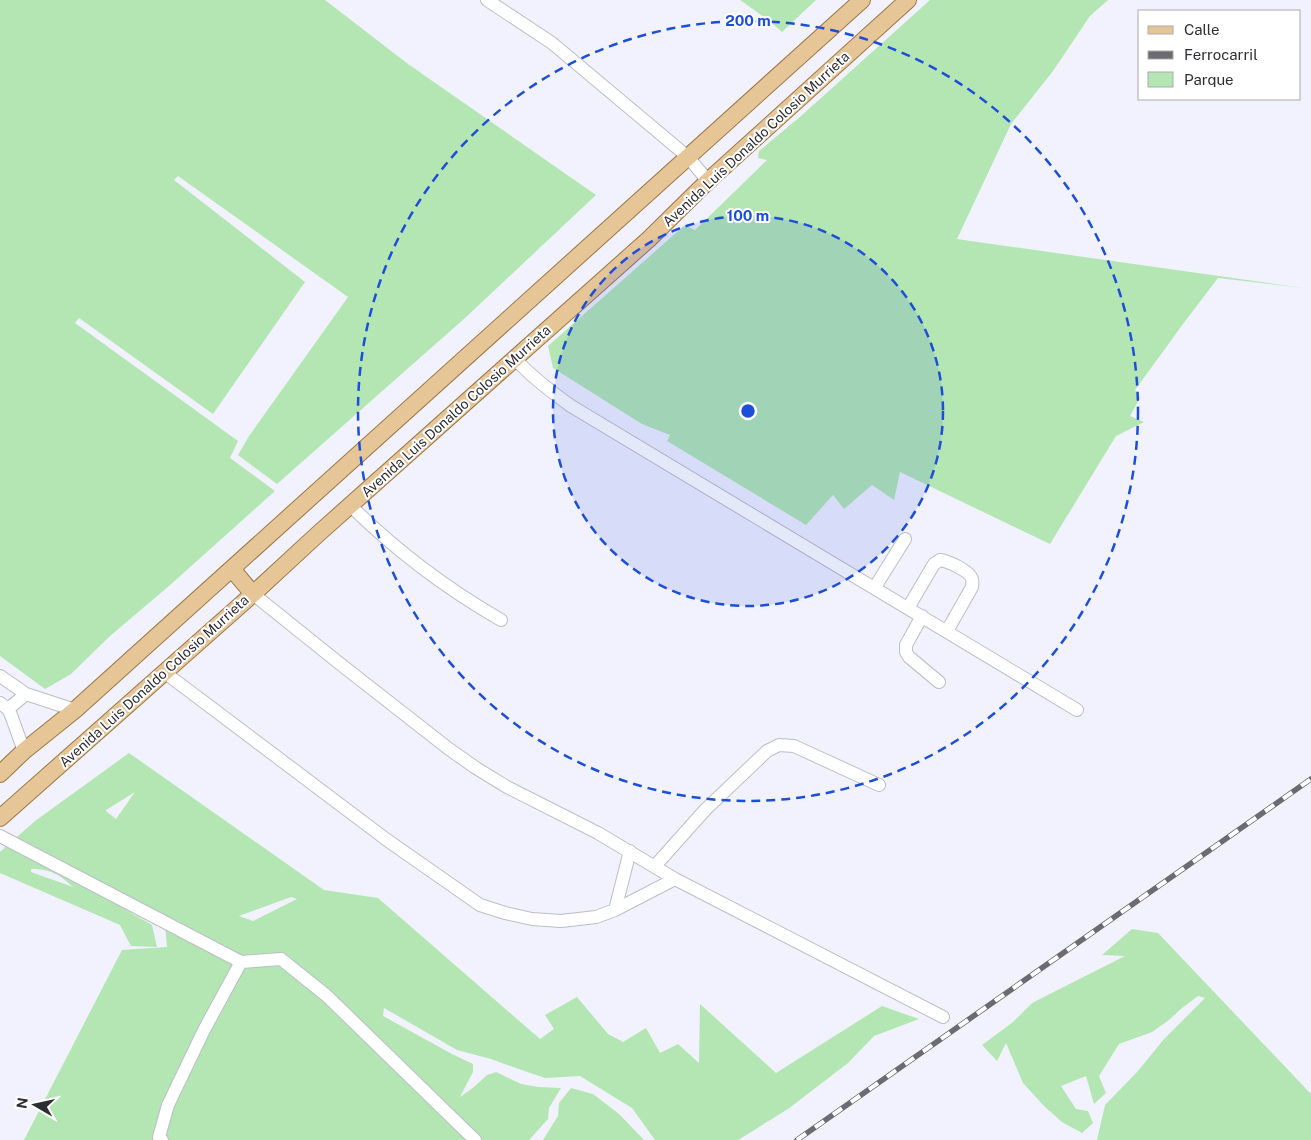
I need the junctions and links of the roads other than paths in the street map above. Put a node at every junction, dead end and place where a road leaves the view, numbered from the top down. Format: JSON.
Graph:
{"nodes":[{"id":1,"x":487,"y":0,"type":"edge"},
{"id":2,"x":862,"y":0,"type":"edge"},
{"id":3,"x":908,"y":0,"type":"edge"},
{"id":4,"x":688,"y":157,"type":"junction"},
{"id":5,"x":708,"y":181,"type":"junction"},
{"id":6,"x":515,"y":359,"type":"junction"},
{"id":7,"x":350,"y":505,"type":"junction"},
{"id":8,"x":905,"y":538,"type":"dead end"},
{"id":9,"x":232,"y":569,"type":"junction"},
{"id":10,"x":875,"y":588,"type":"junction"},
{"id":11,"x":254,"y":594,"type":"junction"},
{"id":12,"x":908,"y":608,"type":"junction"},
{"id":13,"x":922,"y":616,"type":"junction"},
{"id":14,"x":501,"y":620,"type":"dead end"},
{"id":15,"x":947,"y":632,"type":"junction"},
{"id":16,"x":164,"y":672,"type":"junction"},
{"id":17,"x":0,"y":676,"type":"edge"},
{"id":18,"x":939,"y":682,"type":"dead end"},
{"id":19,"x":26,"y":694,"type":"junction"},
{"id":20,"x":4,"y":706,"type":"edge"},
{"id":21,"x":75,"y":710,"type":"junction"},
{"id":22,"x":1077,"y":710,"type":"dead end"},
{"id":23,"x":24,"y":751,"type":"junction"},
{"id":24,"x":0,"y":774,"type":"edge"},
{"id":25,"x":879,"y":785,"type":"dead end"},
{"id":26,"x":0,"y":818,"type":"edge"},
{"id":27,"x":0,"y":836,"type":"edge"},
{"id":28,"x":630,"y":851,"type":"junction"},
{"id":29,"x":655,"y":866,"type":"junction"},
{"id":30,"x":675,"y":879,"type":"junction"},
{"id":31,"x":615,"y":910,"type":"junction"},
{"id":32,"x":241,"y":962,"type":"junction"},
{"id":33,"x":943,"y":1017,"type":"dead end"},
{"id":34,"x":162,"y":1140,"type":"edge"},
{"id":35,"x":475,"y":1140,"type":"edge"}],
"edges":[{"from":1,"to":4,"type":"lane"},
{"from":2,"to":4,"type":"main road"},
{"from":3,"to":5,"type":"main road","name":"Avenida Luis Donaldo Colosio Murrieta"},
{"from":4,"to":5,"type":"lane"},
{"from":4,"to":9,"type":"main road"},
{"from":5,"to":6,"type":"main road","name":"Avenida Luis Donaldo Colosio Murrieta"},
{"from":6,"to":7,"type":"main road","name":"Avenida Luis Donaldo Colosio Murrieta"},
{"from":6,"to":10,"type":"lane"},
{"from":7,"to":11,"type":"main road","name":"Avenida Luis Donaldo Colosio Murrieta"},
{"from":7,"to":14,"type":"lane"},
{"from":8,"to":10,"type":"lane"},
{"from":9,"to":11,"type":"main road"},
{"from":9,"to":21,"type":"main road"},
{"from":10,"to":12,"type":"lane"},
{"from":11,"to":16,"type":"main road","name":"Avenida Luis Donaldo Colosio Murrieta"},
{"from":11,"to":28,"type":"lane"},
{"from":12,"to":13,"type":"lane"},
{"from":12,"to":15,"type":"lane"},
{"from":13,"to":15,"type":"lane"},
{"from":13,"to":18,"type":"lane"},
{"from":15,"to":22,"type":"lane"},
{"from":16,"to":26,"type":"main road","name":"Avenida Luis Donaldo Colosio Murrieta"},
{"from":16,"to":31,"type":"lane"},
{"from":17,"to":19,"type":"lane"},
{"from":19,"to":20,"type":"lane"},
{"from":19,"to":21,"type":"lane"},
{"from":20,"to":23,"type":"lane"},
{"from":21,"to":23,"type":"main road"},
{"from":23,"to":24,"type":"main road"},
{"from":25,"to":29,"type":"lane"},
{"from":27,"to":32,"type":"lane"},
{"from":28,"to":29,"type":"lane"},
{"from":28,"to":31,"type":"lane"},
{"from":29,"to":30,"type":"lane"},
{"from":30,"to":31,"type":"lane"},
{"from":30,"to":33,"type":"lane"},
{"from":32,"to":34,"type":"lane"},
{"from":32,"to":35,"type":"lane"}]}
